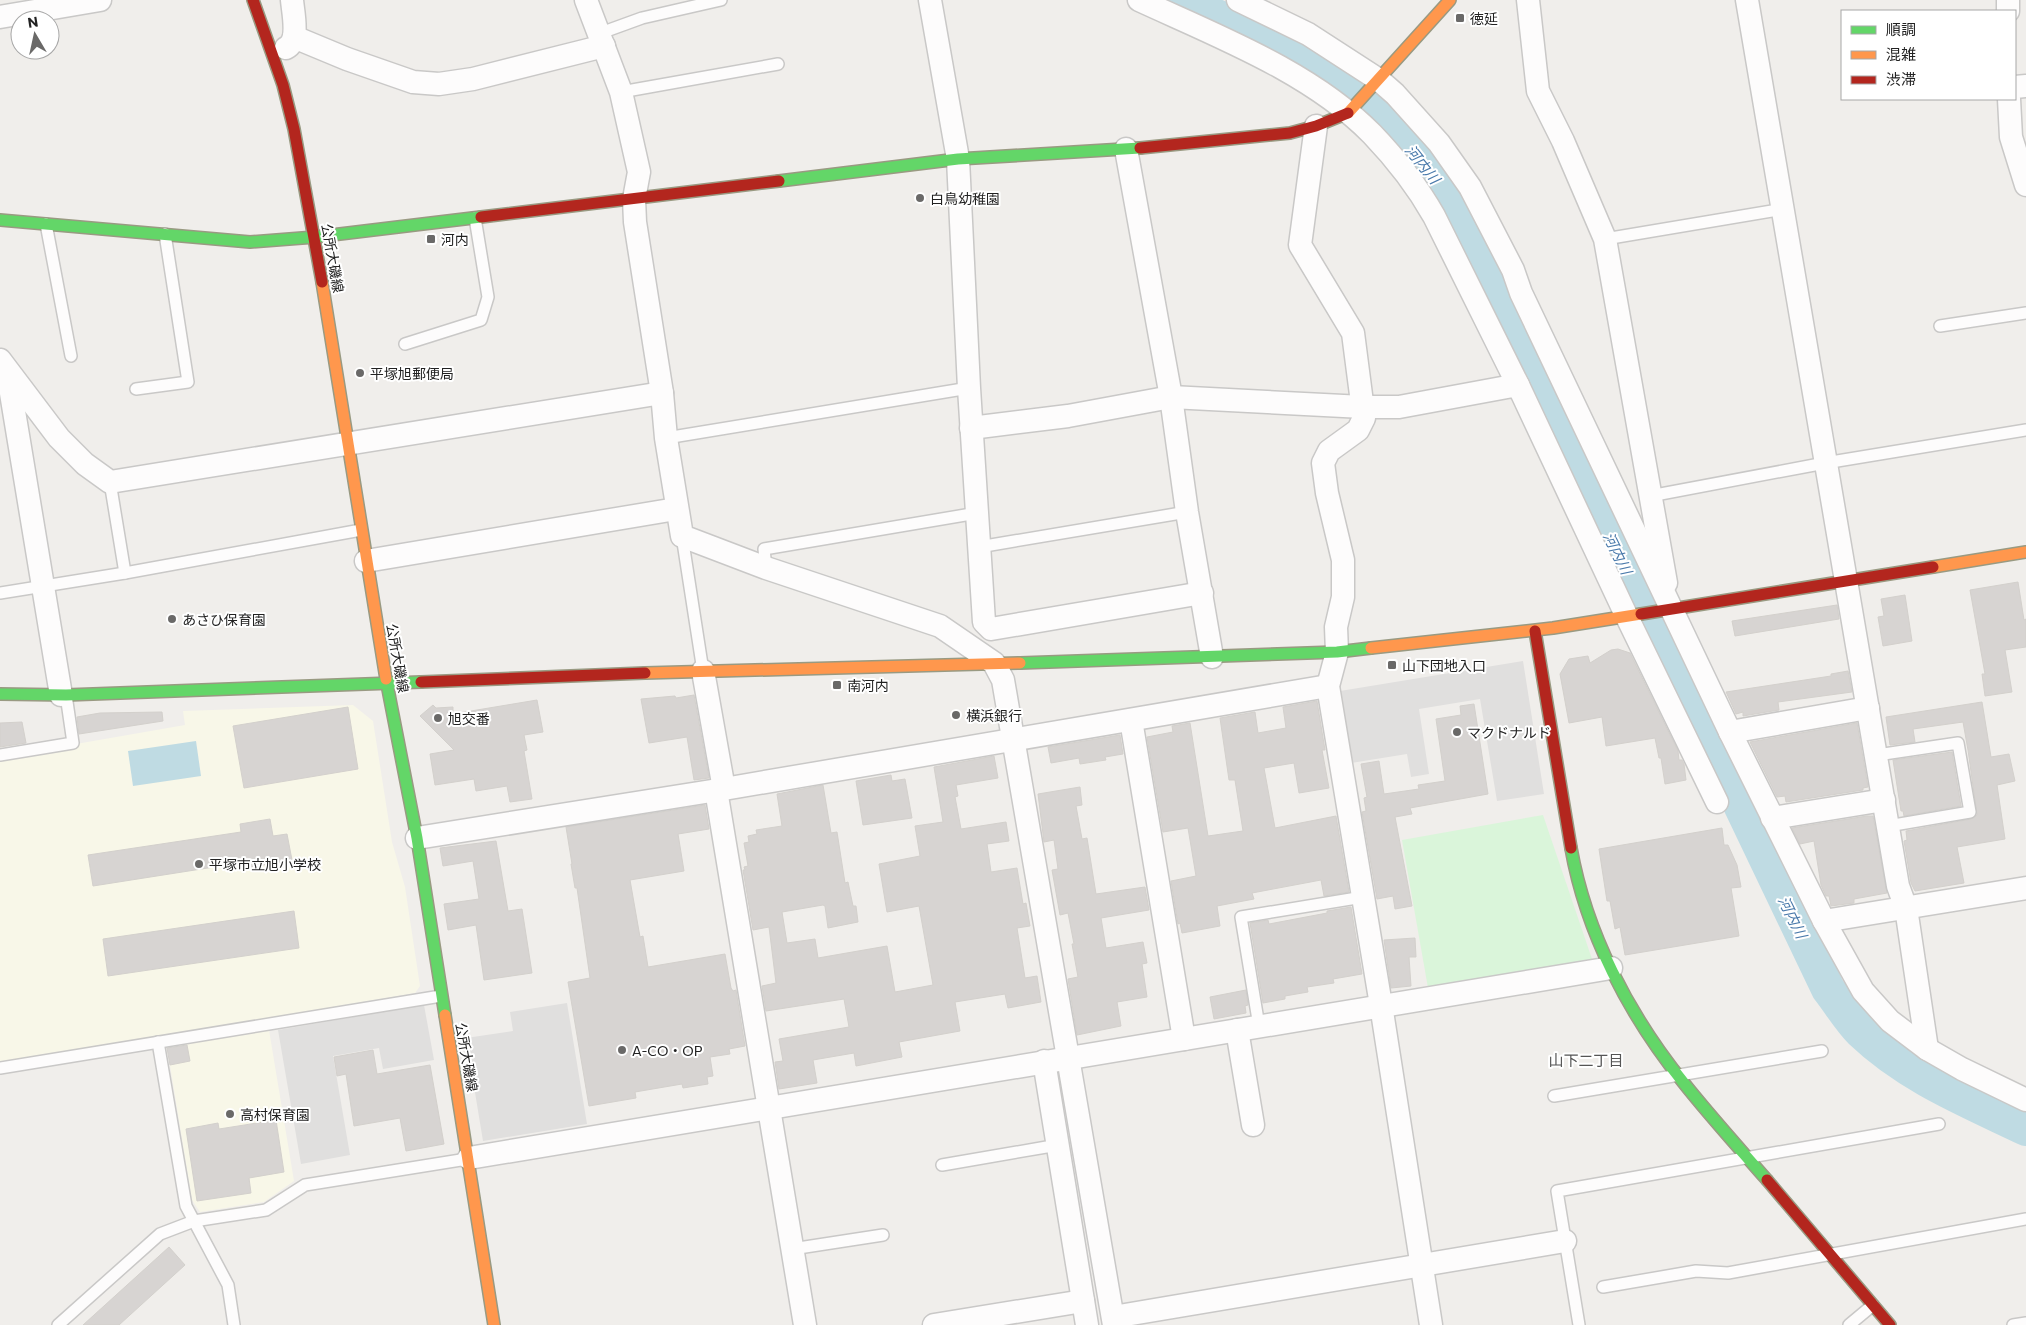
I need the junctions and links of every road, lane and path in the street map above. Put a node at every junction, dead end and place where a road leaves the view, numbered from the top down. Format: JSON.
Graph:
{"nodes":[{"id":1,"x":100,"y":0,"type":"edge"},
{"id":2,"x":253,"y":0,"type":"edge"},
{"id":3,"x":292,"y":0,"type":"edge"},
{"id":4,"x":586,"y":0,"type":"edge"},
{"id":5,"x":721,"y":0,"type":"edge"},
{"id":6,"x":930,"y":0,"type":"edge"},
{"id":7,"x":1139,"y":0,"type":"edge"},
{"id":8,"x":1238,"y":0,"type":"edge"},
{"id":9,"x":1450,"y":0,"type":"edge"},
{"id":10,"x":1528,"y":0,"type":"edge"},
{"id":11,"x":1747,"y":0,"type":"edge"},
{"id":12,"x":0,"y":17,"type":"edge"},
{"id":13,"x":294,"y":37,"type":"junction"},
{"id":14,"x":601,"y":40,"type":"junction"},
{"id":15,"x":273,"y":55,"type":"junction"},
{"id":16,"x":778,"y":64,"type":"dead end"},
{"id":17,"x":1376,"y":83,"type":"junction"},
{"id":18,"x":622,"y":92,"type":"junction"},
{"id":19,"x":2009,"y":100,"type":"edge"},
{"id":20,"x":1350,"y":110,"type":"junction"},
{"id":21,"x":1316,"y":126,"type":"junction"},
{"id":22,"x":1126,"y":149,"type":"junction"},
{"id":23,"x":958,"y":159,"type":"junction"},
{"id":24,"x":2026,"y":185,"type":"edge"},
{"id":25,"x":634,"y":199,"type":"junction"},
{"id":26,"x":1784,"y":209,"type":"junction"},
{"id":27,"x":475,"y":218,"type":"junction"},
{"id":28,"x":0,"y":220,"type":"edge"},
{"id":29,"x":46,"y":224,"type":"junction"},
{"id":30,"x":165,"y":234,"type":"junction"},
{"id":31,"x":315,"y":237,"type":"junction"},
{"id":32,"x":1605,"y":239,"type":"junction"},
{"id":33,"x":2026,"y":313,"type":"edge"},
{"id":34,"x":1940,"y":326,"type":"dead end"},
{"id":35,"x":405,"y":344,"type":"dead end"},
{"id":36,"x":71,"y":356,"type":"dead end"},
{"id":37,"x":4,"y":366,"type":"edge"},
{"id":38,"x":1518,"y":385,"type":"junction"},
{"id":39,"x":969,"y":388,"type":"junction"},
{"id":40,"x":136,"y":389,"type":"dead end"},
{"id":41,"x":662,"y":393,"type":"junction"},
{"id":42,"x":1171,"y":397,"type":"junction"},
{"id":43,"x":1363,"y":407,"type":"junction"},
{"id":44,"x":971,"y":428,"type":"junction"},
{"id":45,"x":2026,"y":430,"type":"edge"},
{"id":46,"x":666,"y":438,"type":"junction"},
{"id":47,"x":348,"y":443,"type":"junction"},
{"id":48,"x":1826,"y":463,"type":"junction"},
{"id":49,"x":110,"y":482,"type":"junction"},
{"id":50,"x":1650,"y":496,"type":"junction"},
{"id":51,"x":676,"y":508,"type":"junction"},
{"id":52,"x":977,"y":512,"type":"junction"},
{"id":53,"x":1187,"y":512,"type":"junction"},
{"id":54,"x":361,"y":530,"type":"junction"},
{"id":55,"x":682,"y":536,"type":"junction"},
{"id":56,"x":979,"y":547,"type":"junction"},
{"id":57,"x":2026,"y":552,"type":"edge"},
{"id":58,"x":366,"y":561,"type":"junction"},
{"id":59,"x":766,"y":568,"type":"junction"},
{"id":60,"x":124,"y":573,"type":"junction"},
{"id":61,"x":1847,"y":580,"type":"junction"},
{"id":62,"x":44,"y":586,"type":"junction"},
{"id":63,"x":0,"y":593,"type":"edge"},
{"id":64,"x":1202,"y":593,"type":"junction"},
{"id":65,"x":1669,"y":611,"type":"junction"},
{"id":66,"x":1629,"y":617,"type":"junction"},
{"id":67,"x":1535,"y":631,"type":"junction"},
{"id":68,"x":1337,"y":652,"type":"junction"},
{"id":69,"x":1212,"y":657,"type":"junction"},
{"id":70,"x":994,"y":662,"type":"junction"},
{"id":71,"x":703,"y":671,"type":"junction"},
{"id":72,"x":387,"y":682,"type":"junction"},
{"id":73,"x":1328,"y":686,"type":"junction"},
{"id":74,"x":0,"y":694,"type":"edge"},
{"id":75,"x":64,"y":695,"type":"junction"},
{"id":76,"x":1868,"y":708,"type":"junction"},
{"id":77,"x":1131,"y":720,"type":"junction"},
{"id":78,"x":1730,"y":732,"type":"junction"},
{"id":79,"x":1012,"y":739,"type":"junction"},
{"id":80,"x":0,"y":755,"type":"edge"},
{"id":81,"x":1877,"y":755,"type":"junction"},
{"id":82,"x":720,"y":789,"type":"junction"},
{"id":83,"x":1884,"y":800,"type":"junction"},
{"id":84,"x":1717,"y":802,"type":"dead end"},
{"id":85,"x":1772,"y":818,"type":"junction"},
{"id":86,"x":1888,"y":826,"type":"junction"},
{"id":87,"x":417,"y":838,"type":"junction"},
{"id":88,"x":2026,"y":888,"type":"edge"},
{"id":89,"x":1363,"y":897,"type":"junction"},
{"id":90,"x":1906,"y":908,"type":"junction"},
{"id":91,"x":1824,"y":921,"type":"junction"},
{"id":92,"x":1611,"y":968,"type":"junction"},
{"id":93,"x":441,"y":996,"type":"junction"},
{"id":94,"x":1381,"y":1005,"type":"junction"},
{"id":95,"x":1259,"y":1026,"type":"junction"},
{"id":96,"x":1237,"y":1030,"type":"junction"},
{"id":97,"x":1184,"y":1038,"type":"junction"},
{"id":98,"x":158,"y":1042,"type":"junction"},
{"id":99,"x":1927,"y":1049,"type":"junction"},
{"id":100,"x":1822,"y":1051,"type":"dead end"},
{"id":101,"x":1068,"y":1057,"type":"junction"},
{"id":102,"x":1044,"y":1061,"type":"junction"},
{"id":103,"x":0,"y":1068,"type":"edge"},
{"id":104,"x":1679,"y":1076,"type":"junction"},
{"id":105,"x":1554,"y":1096,"type":"dead end"},
{"id":106,"x":2026,"y":1100,"type":"edge"},
{"id":107,"x":769,"y":1107,"type":"junction"},
{"id":108,"x":1939,"y":1124,"type":"dead end"},
{"id":109,"x":1253,"y":1125,"type":"dead end"},
{"id":110,"x":1058,"y":1145,"type":"junction"},
{"id":111,"x":1747,"y":1157,"type":"junction"},
{"id":112,"x":469,"y":1158,"type":"junction"},
{"id":113,"x":942,"y":1166,"type":"dead end"},
{"id":114,"x":2026,"y":1219,"type":"edge"},
{"id":115,"x":194,"y":1221,"type":"junction"},
{"id":116,"x":883,"y":1235,"type":"dead end"},
{"id":117,"x":1565,"y":1241,"type":"junction"},
{"id":118,"x":792,"y":1249,"type":"junction"},
{"id":119,"x":1830,"y":1254,"type":"junction"},
{"id":120,"x":1421,"y":1266,"type":"junction"},
{"id":121,"x":1603,"y":1287,"type":"dead end"},
{"id":122,"x":1084,"y":1301,"type":"junction"},
{"id":123,"x":1873,"y":1305,"type":"junction"},
{"id":124,"x":1114,"y":1321,"type":"edge"},
{"id":125,"x":2026,"y":1323,"type":"edge"},
{"id":126,"x":58,"y":1325,"type":"edge"},
{"id":127,"x":234,"y":1325,"type":"edge"},
{"id":128,"x":494,"y":1325,"type":"edge"},
{"id":129,"x":805,"y":1325,"type":"edge"},
{"id":130,"x":934,"y":1325,"type":"edge"},
{"id":131,"x":1087,"y":1325,"type":"edge"},
{"id":132,"x":1431,"y":1325,"type":"edge"},
{"id":133,"x":1579,"y":1325,"type":"edge"},
{"id":134,"x":1849,"y":1325,"type":"edge"},
{"id":135,"x":1890,"y":1325,"type":"edge"},
{"id":136,"x":2013,"y":1325,"type":"edge"}],
"edges":[{"from":1,"to":12,"type":"street"},
{"from":2,"to":15,"type":"street","name":"公所大磯線"},
{"from":3,"to":13,"type":"street"},
{"from":4,"to":14,"type":"street"},
{"from":5,"to":14,"type":"lane"},
{"from":6,"to":23,"type":"street"},
{"from":7,"to":20,"type":"street"},
{"from":8,"to":17,"type":"street"},
{"from":9,"to":17,"type":"street"},
{"from":10,"to":32,"type":"street"},
{"from":11,"to":26,"type":"street"},
{"from":13,"to":14,"type":"street"},
{"from":13,"to":15,"type":"street"},
{"from":14,"to":18,"type":"street"},
{"from":15,"to":31,"type":"street","name":"公所大磯線"},
{"from":16,"to":18,"type":"lane"},
{"from":17,"to":20,"type":"street"},
{"from":17,"to":65,"type":"street"},
{"from":18,"to":25,"type":"street"},
{"from":19,"to":24,"type":"street"},
{"from":20,"to":21,"type":"street"},
{"from":20,"to":38,"type":"street"},
{"from":21,"to":22,"type":"street"},
{"from":21,"to":43,"type":"street"},
{"from":22,"to":23,"type":"street"},
{"from":22,"to":42,"type":"street"},
{"from":23,"to":25,"type":"street"},
{"from":23,"to":39,"type":"street"},
{"from":25,"to":27,"type":"street"},
{"from":25,"to":41,"type":"street"},
{"from":26,"to":32,"type":"lane"},
{"from":26,"to":48,"type":"street"},
{"from":27,"to":31,"type":"street"},
{"from":27,"to":35,"type":"lane"},
{"from":28,"to":29,"type":"street"},
{"from":29,"to":30,"type":"street"},
{"from":29,"to":36,"type":"lane"},
{"from":30,"to":31,"type":"street"},
{"from":30,"to":40,"type":"lane"},
{"from":31,"to":47,"type":"street","name":"公所大磯線"},
{"from":32,"to":50,"type":"street"},
{"from":33,"to":34,"type":"lane"},
{"from":37,"to":49,"type":"street"},
{"from":37,"to":62,"type":"street"},
{"from":38,"to":43,"type":"street"},
{"from":38,"to":66,"type":"street"},
{"from":39,"to":44,"type":"street"},
{"from":39,"to":46,"type":"lane"},
{"from":41,"to":46,"type":"street"},
{"from":41,"to":47,"type":"street"},
{"from":42,"to":43,"type":"street"},
{"from":42,"to":44,"type":"street"},
{"from":42,"to":53,"type":"street"},
{"from":43,"to":68,"type":"street"},
{"from":44,"to":52,"type":"street"},
{"from":45,"to":48,"type":"lane"},
{"from":46,"to":51,"type":"street"},
{"from":47,"to":49,"type":"street"},
{"from":47,"to":54,"type":"street","name":"公所大磯線"},
{"from":48,"to":50,"type":"lane"},
{"from":48,"to":61,"type":"street"},
{"from":49,"to":60,"type":"lane"},
{"from":50,"to":65,"type":"street"},
{"from":51,"to":55,"type":"street"},
{"from":51,"to":58,"type":"street"},
{"from":52,"to":56,"type":"street"},
{"from":52,"to":59,"type":"lane"},
{"from":53,"to":56,"type":"lane"},
{"from":53,"to":64,"type":"street"},
{"from":54,"to":58,"type":"street","name":"公所大磯線"},
{"from":54,"to":60,"type":"lane"},
{"from":55,"to":59,"type":"street"},
{"from":55,"to":71,"type":"lane"},
{"from":56,"to":64,"type":"street"},
{"from":57,"to":61,"type":"street"},
{"from":58,"to":72,"type":"street","name":"公所大磯線"},
{"from":59,"to":70,"type":"street"},
{"from":60,"to":62,"type":"lane"},
{"from":61,"to":65,"type":"street"},
{"from":61,"to":76,"type":"street"},
{"from":62,"to":63,"type":"lane"},
{"from":62,"to":75,"type":"street"},
{"from":64,"to":69,"type":"street"},
{"from":65,"to":66,"type":"street"},
{"from":65,"to":78,"type":"street"},
{"from":66,"to":67,"type":"street"},
{"from":66,"to":84,"type":"street"},
{"from":67,"to":68,"type":"street"},
{"from":67,"to":92,"type":"street"},
{"from":68,"to":69,"type":"street"},
{"from":68,"to":73,"type":"street"},
{"from":69,"to":70,"type":"street"},
{"from":70,"to":71,"type":"street"},
{"from":70,"to":79,"type":"street"},
{"from":71,"to":72,"type":"street"},
{"from":71,"to":82,"type":"street"},
{"from":72,"to":75,"type":"street"},
{"from":72,"to":87,"type":"street","name":"公所大磯線"},
{"from":73,"to":77,"type":"street"},
{"from":73,"to":89,"type":"street"},
{"from":74,"to":75,"type":"street"},
{"from":75,"to":80,"type":"lane"},
{"from":76,"to":78,"type":"street"},
{"from":76,"to":81,"type":"street"},
{"from":77,"to":79,"type":"street"},
{"from":77,"to":97,"type":"street"},
{"from":78,"to":85,"type":"street"},
{"from":79,"to":82,"type":"street"},
{"from":79,"to":101,"type":"street"},
{"from":81,"to":83,"type":"street"},
{"from":81,"to":86,"type":"lane"},
{"from":82,"to":87,"type":"street"},
{"from":82,"to":107,"type":"street"},
{"from":83,"to":85,"type":"street"},
{"from":83,"to":86,"type":"street"},
{"from":85,"to":91,"type":"street"},
{"from":86,"to":90,"type":"street"},
{"from":87,"to":93,"type":"street","name":"公所大磯線"},
{"from":88,"to":90,"type":"street"},
{"from":89,"to":94,"type":"street"},
{"from":89,"to":95,"type":"lane"},
{"from":90,"to":91,"type":"street"},
{"from":90,"to":99,"type":"street"},
{"from":91,"to":99,"type":"street"},
{"from":92,"to":94,"type":"street"},
{"from":92,"to":104,"type":"street"},
{"from":93,"to":98,"type":"lane"},
{"from":93,"to":112,"type":"street","name":"公所大磯線"},
{"from":94,"to":95,"type":"street"},
{"from":94,"to":120,"type":"street"},
{"from":95,"to":96,"type":"street"},
{"from":96,"to":97,"type":"street"},
{"from":96,"to":109,"type":"street"},
{"from":97,"to":101,"type":"street"},
{"from":98,"to":103,"type":"lane"},
{"from":98,"to":115,"type":"lane"},
{"from":99,"to":106,"type":"street"},
{"from":100,"to":104,"type":"lane"},
{"from":101,"to":102,"type":"street"},
{"from":101,"to":124,"type":"street"},
{"from":102,"to":107,"type":"street"},
{"from":102,"to":110,"type":"street"},
{"from":104,"to":105,"type":"lane"},
{"from":104,"to":111,"type":"street"},
{"from":107,"to":112,"type":"street"},
{"from":107,"to":118,"type":"street"},
{"from":108,"to":111,"type":"lane"},
{"from":110,"to":113,"type":"lane"},
{"from":110,"to":122,"type":"street"},
{"from":111,"to":117,"type":"lane"},
{"from":111,"to":119,"type":"street"},
{"from":112,"to":115,"type":"lane"},
{"from":112,"to":128,"type":"street","name":"公所大磯線"},
{"from":114,"to":119,"type":"lane"},
{"from":115,"to":126,"type":"lane"},
{"from":115,"to":127,"type":"lane"},
{"from":116,"to":118,"type":"lane"},
{"from":117,"to":120,"type":"street"},
{"from":117,"to":133,"type":"lane"},
{"from":118,"to":129,"type":"street"},
{"from":119,"to":121,"type":"lane"},
{"from":119,"to":123,"type":"street"},
{"from":120,"to":124,"type":"street"},
{"from":120,"to":132,"type":"street"},
{"from":122,"to":130,"type":"street"},
{"from":122,"to":131,"type":"street"},
{"from":123,"to":134,"type":"lane"},
{"from":123,"to":135,"type":"street"},
{"from":125,"to":136,"type":"lane"}]}
